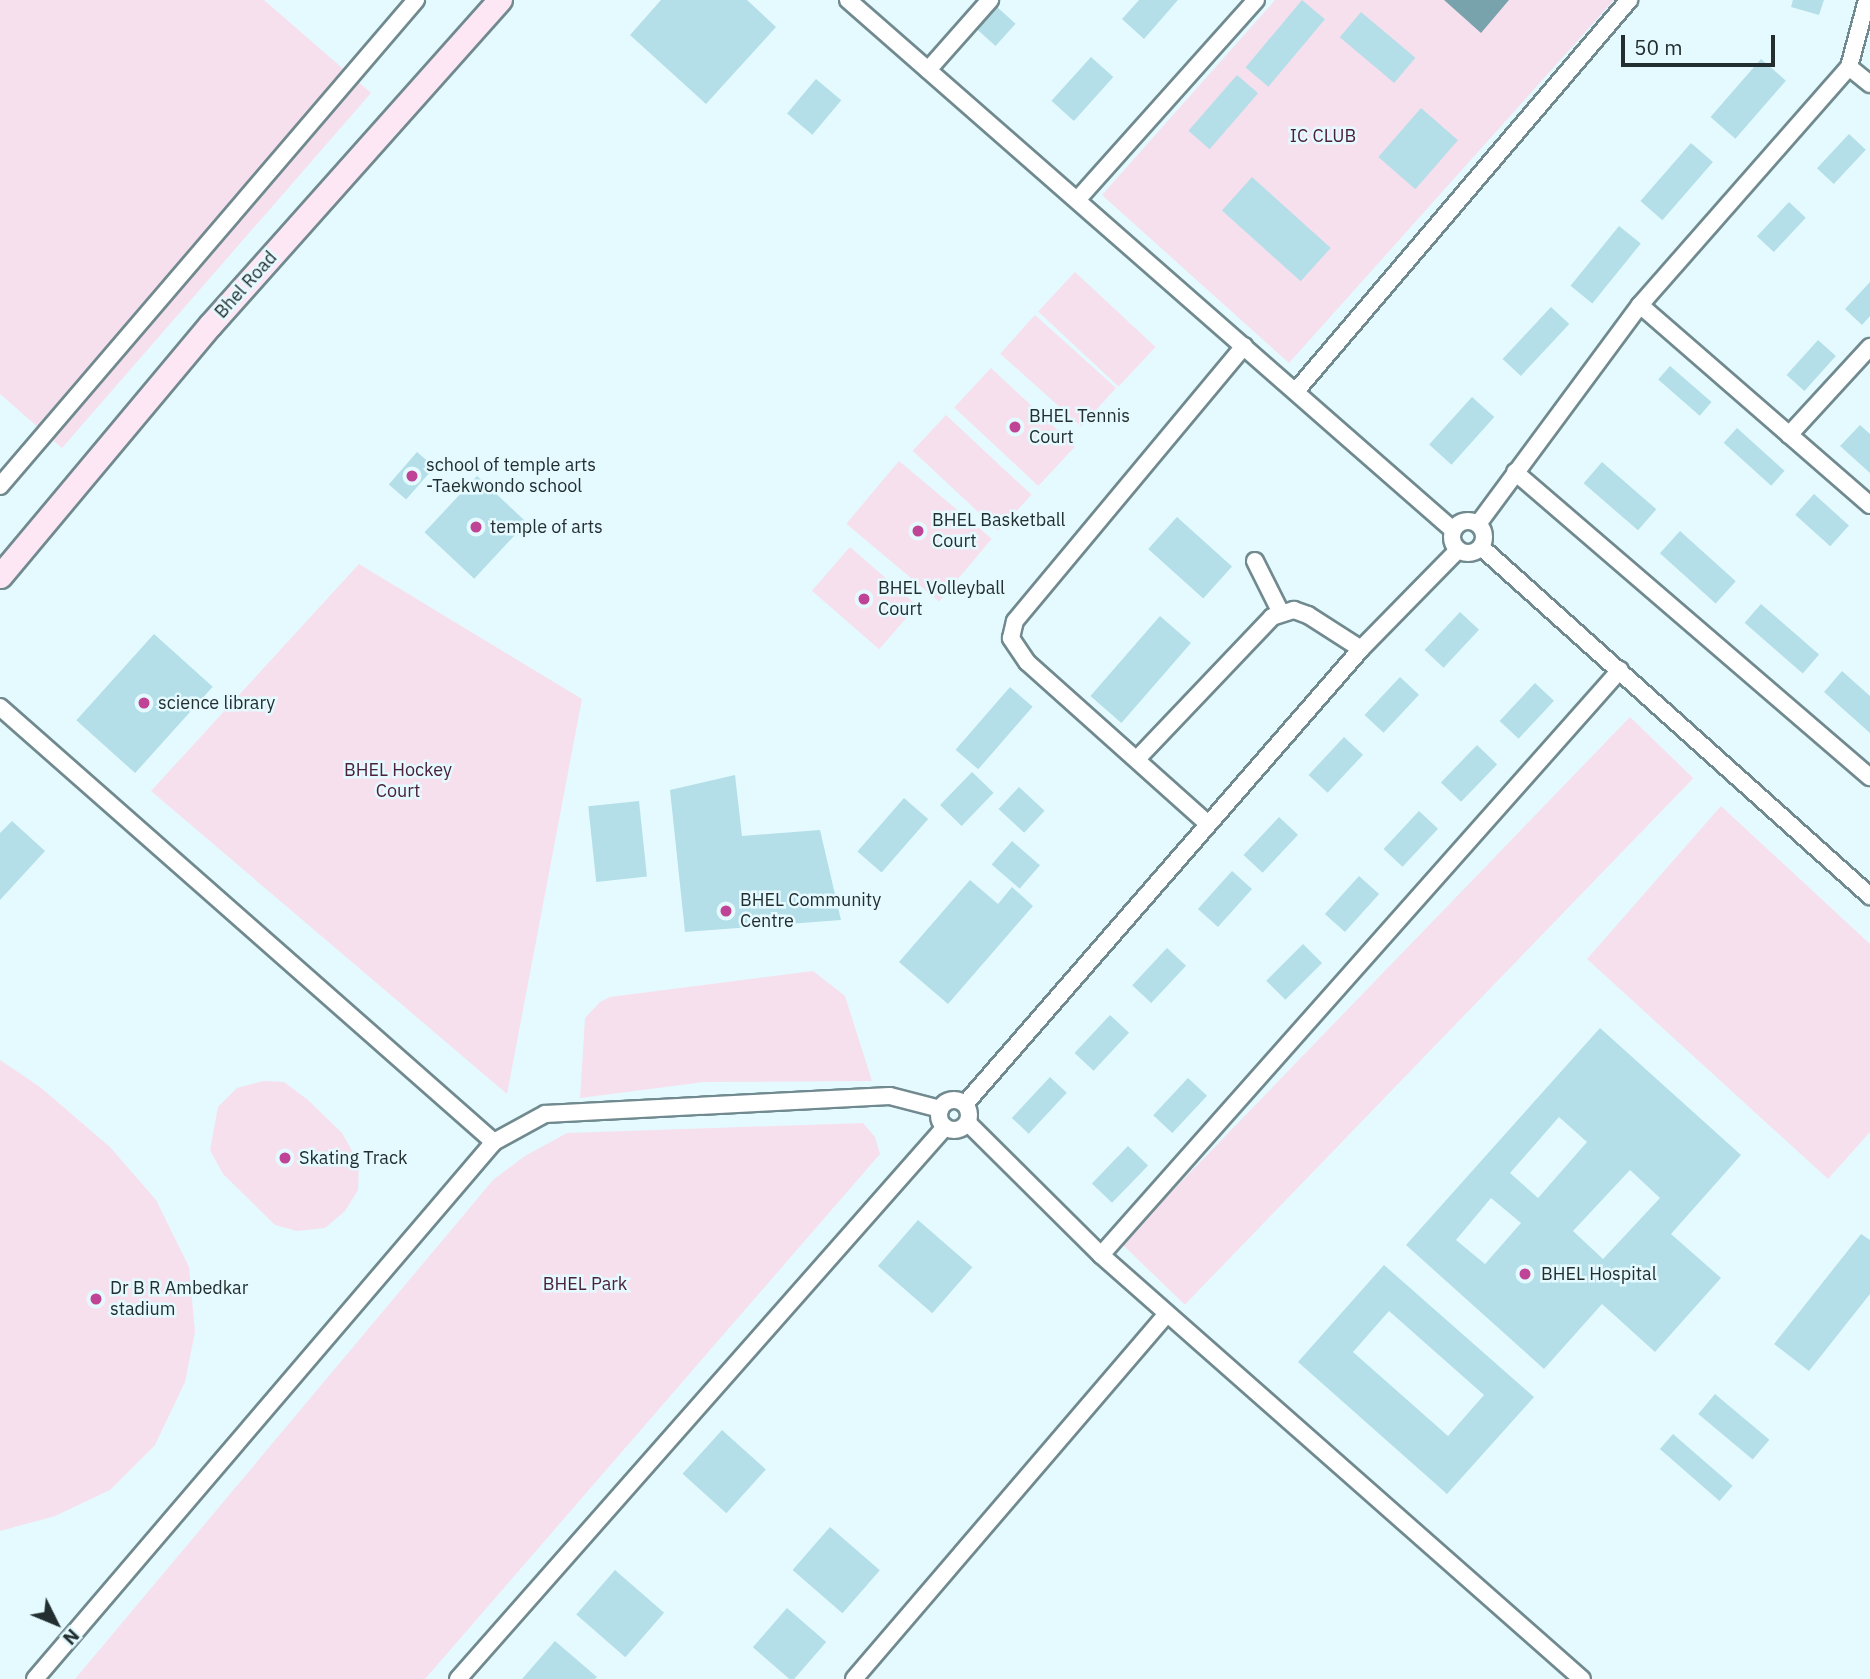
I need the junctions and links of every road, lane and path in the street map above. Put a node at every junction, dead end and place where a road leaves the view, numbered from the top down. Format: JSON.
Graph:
{"nodes":[{"id":1,"x":416,"y":0,"type":"edge"},
{"id":2,"x":500,"y":0,"type":"edge"},
{"id":3,"x":848,"y":0,"type":"edge"},
{"id":4,"x":990,"y":0,"type":"edge"},
{"id":5,"x":1256,"y":0,"type":"edge"},
{"id":6,"x":1629,"y":0,"type":"edge"},
{"id":7,"x":1867,"y":0,"type":"edge"},
{"id":8,"x":1849,"y":67,"type":"junction"},
{"id":9,"x":928,"y":69,"type":"junction"},
{"id":10,"x":1870,"y":84,"type":"edge"},
{"id":11,"x":1077,"y":199,"type":"junction"},
{"id":12,"x":1640,"y":305,"type":"junction"},
{"id":13,"x":1244,"y":346,"type":"junction"},
{"id":14,"x":1870,"y":346,"type":"edge"},
{"id":15,"x":1296,"y":391,"type":"junction"},
{"id":16,"x":1789,"y":435,"type":"junction"},
{"id":17,"x":1516,"y":472,"type":"junction"},
{"id":18,"x":0,"y":486,"type":"edge"},
{"id":19,"x":1870,"y":505,"type":"edge"},
{"id":20,"x":1478,"y":524,"type":"junction"},
{"id":21,"x":1453,"y":530,"type":"junction"},
{"id":22,"x":1481,"y":547,"type":"junction"},
{"id":23,"x":1458,"y":550,"type":"junction"},
{"id":24,"x":1255,"y":561,"type":"dead end"},
{"id":25,"x":0,"y":576,"type":"edge"},
{"id":26,"x":1281,"y":612,"type":"junction"},
{"id":27,"x":1361,"y":649,"type":"junction"},
{"id":28,"x":1620,"y":670,"type":"junction"},
{"id":29,"x":0,"y":706,"type":"edge"},
{"id":30,"x":1137,"y":759,"type":"junction"},
{"id":31,"x":1870,"y":777,"type":"edge"},
{"id":32,"x":1208,"y":822,"type":"junction"},
{"id":33,"x":1870,"y":896,"type":"edge"},
{"id":34,"x":965,"y":1104,"type":"junction"},
{"id":35,"x":940,"y":1109,"type":"junction"},
{"id":36,"x":968,"y":1123,"type":"junction"},
{"id":37,"x":945,"y":1127,"type":"junction"},
{"id":38,"x":494,"y":1142,"type":"junction"},
{"id":39,"x":1101,"y":1255,"type":"junction"},
{"id":40,"x":1167,"y":1314,"type":"junction"},
{"id":41,"x":35,"y":1679,"type":"edge"},
{"id":42,"x":458,"y":1679,"type":"edge"},
{"id":43,"x":854,"y":1679,"type":"edge"},
{"id":44,"x":1582,"y":1679,"type":"edge"}],
"edges":[{"from":1,"to":18,"type":"street"},
{"from":2,"to":25,"type":"street","name":"Bhel Road"},
{"from":3,"to":9,"type":"street"},
{"from":4,"to":9,"type":"street"},
{"from":5,"to":11,"type":"street"},
{"from":6,"to":15,"type":"street"},
{"from":7,"to":8,"type":"street"},
{"from":8,"to":10,"type":"street"},
{"from":8,"to":12,"type":"street"},
{"from":9,"to":11,"type":"street"},
{"from":11,"to":13,"type":"street"},
{"from":12,"to":16,"type":"street"},
{"from":12,"to":17,"type":"street"},
{"from":13,"to":15,"type":"street"},
{"from":13,"to":30,"type":"street"},
{"from":14,"to":16,"type":"street"},
{"from":15,"to":21,"type":"street"},
{"from":16,"to":19,"type":"street"},
{"from":17,"to":20,"type":"street"},
{"from":17,"to":31,"type":"street"},
{"from":20,"to":21,"type":"street"},
{"from":20,"to":22,"type":"street"},
{"from":21,"to":23,"type":"street"},
{"from":22,"to":23,"type":"street"},
{"from":22,"to":28,"type":"street"},
{"from":23,"to":27,"type":"street"},
{"from":24,"to":26,"type":"street"},
{"from":26,"to":27,"type":"street"},
{"from":26,"to":30,"type":"street"},
{"from":27,"to":32,"type":"street"},
{"from":28,"to":33,"type":"street"},
{"from":28,"to":39,"type":"street"},
{"from":29,"to":38,"type":"street"},
{"from":30,"to":32,"type":"street"},
{"from":32,"to":34,"type":"street"},
{"from":34,"to":35,"type":"street"},
{"from":34,"to":36,"type":"street"},
{"from":35,"to":37,"type":"street"},
{"from":35,"to":38,"type":"street"},
{"from":36,"to":37,"type":"street"},
{"from":36,"to":39,"type":"street"},
{"from":37,"to":42,"type":"street"},
{"from":38,"to":41,"type":"street"},
{"from":39,"to":40,"type":"street"},
{"from":40,"to":43,"type":"street"},
{"from":40,"to":44,"type":"street"}]}
